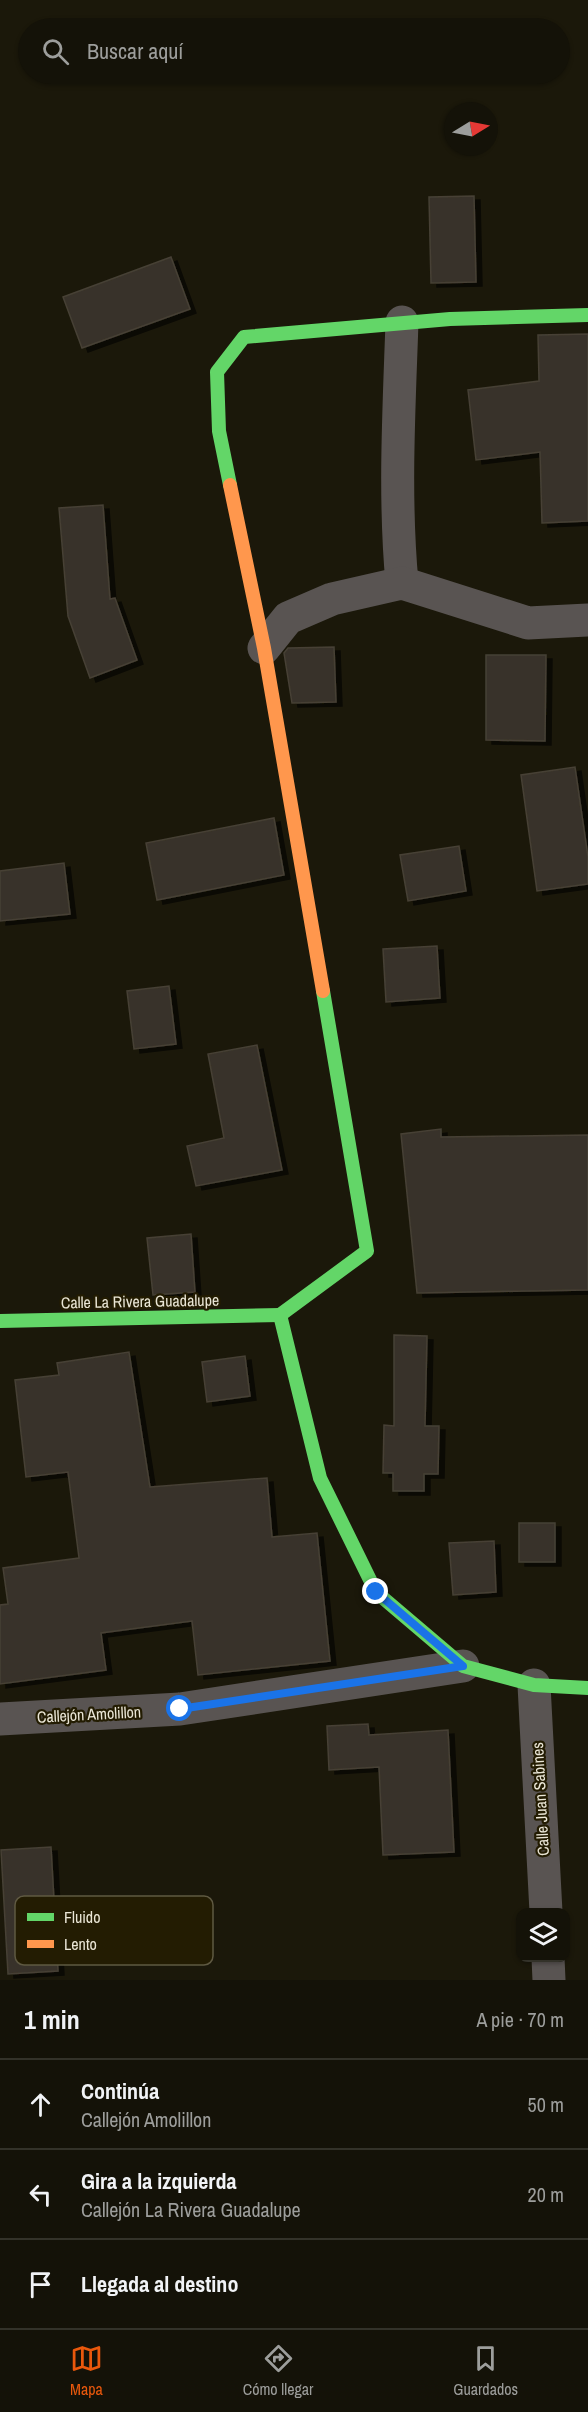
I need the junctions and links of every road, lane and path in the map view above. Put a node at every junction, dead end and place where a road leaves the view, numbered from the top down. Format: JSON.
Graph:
{"nodes":[{"id":1,"x":588,"y":315,"type":"edge"},
{"id":2,"x":402,"y":322,"type":"junction"},
{"id":3,"x":402,"y":583,"type":"junction"},
{"id":4,"x":588,"y":620,"type":"edge"},
{"id":5,"x":264,"y":648,"type":"junction"},
{"id":6,"x":280,"y":1315,"type":"junction"},
{"id":7,"x":0,"y":1321,"type":"edge"},
{"id":8,"x":463,"y":1666,"type":"junction"},
{"id":9,"x":534,"y":1685,"type":"junction"},
{"id":10,"x":588,"y":1688,"type":"edge"},
{"id":11,"x":0,"y":1719,"type":"edge"},
{"id":12,"x":546,"y":1908,"type":"edge"},
{"id":13,"x":548,"y":1962,"type":"edge"},
{"id":14,"x":549,"y":1980,"type":"edge"}],
"edges":[{"from":1,"to":2,"type":"street"},
{"from":2,"to":3,"type":"street"},
{"from":2,"to":5,"type":"street"},
{"from":3,"to":4,"type":"street"},
{"from":3,"to":5,"type":"street"},
{"from":5,"to":6,"type":"street"},
{"from":6,"to":7,"type":"street","name":"Calle La Rivera Guadalupe"},
{"from":6,"to":8,"type":"street"},
{"from":8,"to":9,"type":"street"},
{"from":8,"to":11,"type":"street","name":"Callejón Amolillon"},
{"from":9,"to":10,"type":"street"},
{"from":9,"to":12,"type":"street","name":"Calle Juan Sabines"},
{"from":13,"to":14,"type":"street"}]}
